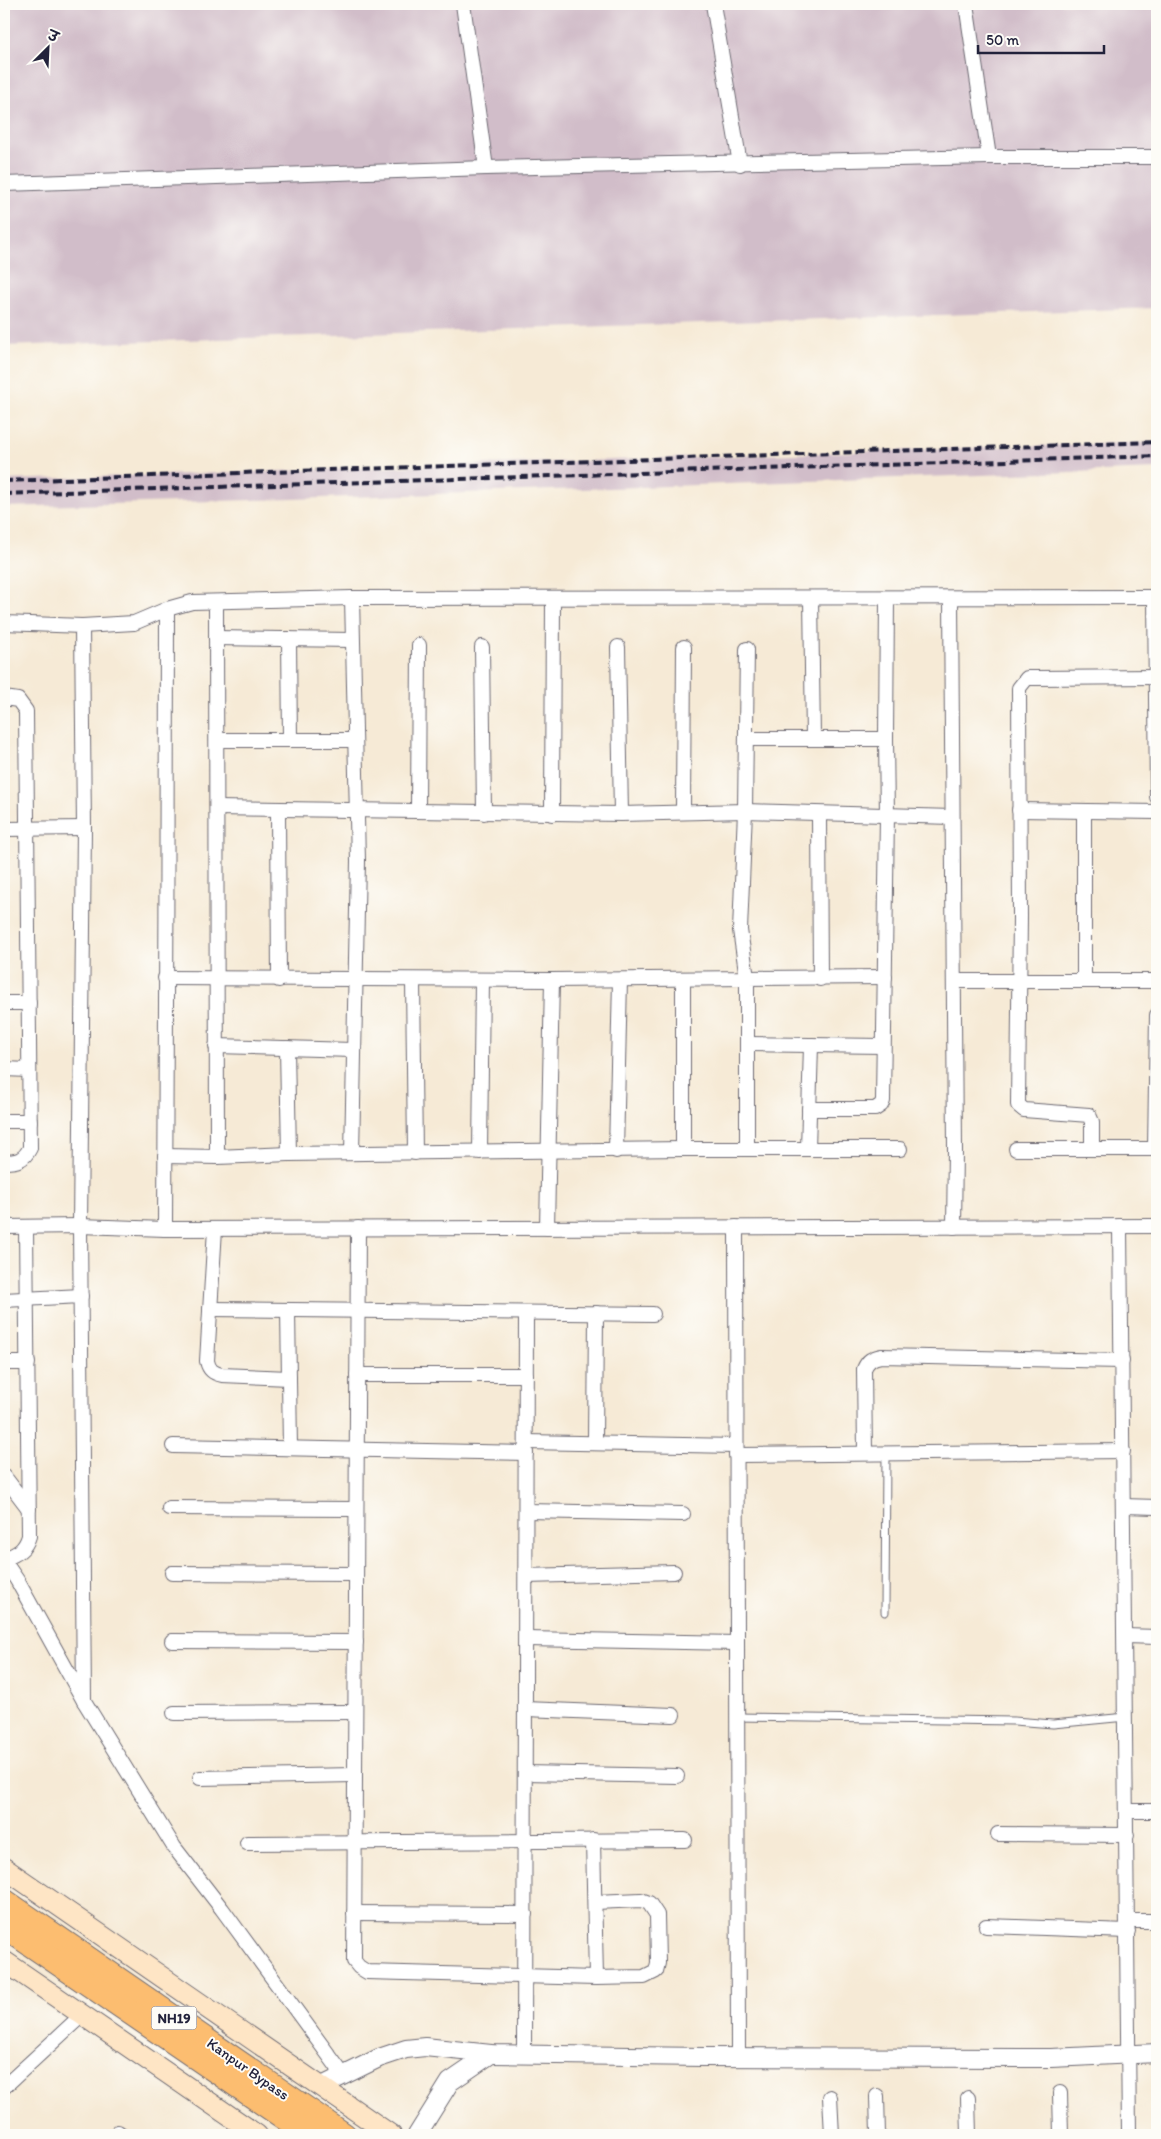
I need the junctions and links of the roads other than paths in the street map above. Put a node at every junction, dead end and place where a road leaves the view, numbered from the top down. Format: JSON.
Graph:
{"nodes":[{"id":1,"x":463,"y":4,"type":"edge"},
{"id":2,"x":714,"y":4,"type":"edge"},
{"id":3,"x":966,"y":4,"type":"edge"},
{"id":4,"x":1157,"y":157,"type":"edge"},
{"id":5,"x":989,"y":158,"type":"junction"},
{"id":6,"x":740,"y":164,"type":"junction"},
{"id":7,"x":486,"y":168,"type":"junction"},
{"id":8,"x":4,"y":184,"type":"edge"},
{"id":9,"x":1156,"y":597,"type":"edge"},
{"id":10,"x":352,"y":598,"type":"junction"},
{"id":11,"x":811,"y":598,"type":"junction"},
{"id":12,"x":887,"y":598,"type":"junction"},
{"id":13,"x":951,"y":598,"type":"junction"},
{"id":14,"x":553,"y":599,"type":"junction"},
{"id":15,"x":216,"y":602,"type":"junction"},
{"id":16,"x":167,"y":609,"type":"junction"},
{"id":17,"x":4,"y":623,"type":"edge"},
{"id":18,"x":82,"y":626,"type":"junction"},
{"id":19,"x":216,"y":638,"type":"junction"},
{"id":20,"x":289,"y":639,"type":"junction"},
{"id":21,"x":352,"y":640,"type":"junction"},
{"id":22,"x":419,"y":645,"type":"dead end"},
{"id":23,"x":482,"y":647,"type":"dead end"},
{"id":24,"x":618,"y":647,"type":"dead end"},
{"id":25,"x":684,"y":647,"type":"dead end"},
{"id":26,"x":747,"y":649,"type":"dead end"},
{"id":27,"x":1156,"y":677,"type":"junction"},
{"id":28,"x":4,"y":698,"type":"edge"},
{"id":29,"x":813,"y":738,"type":"junction"},
{"id":30,"x":746,"y":739,"type":"junction"},
{"id":31,"x":886,"y":739,"type":"junction"},
{"id":32,"x":217,"y":740,"type":"junction"},
{"id":33,"x":290,"y":740,"type":"junction"},
{"id":34,"x":354,"y":740,"type":"junction"},
{"id":35,"x":1157,"y":798,"type":"edge"},
{"id":36,"x":217,"y":808,"type":"junction"},
{"id":37,"x":278,"y":809,"type":"junction"},
{"id":38,"x":355,"y":810,"type":"junction"},
{"id":39,"x":1019,"y":810,"type":"junction"},
{"id":40,"x":418,"y":811,"type":"junction"},
{"id":41,"x":745,"y":811,"type":"junction"},
{"id":42,"x":1084,"y":811,"type":"junction"},
{"id":43,"x":684,"y":812,"type":"junction"},
{"id":44,"x":1157,"y":812,"type":"edge"},
{"id":45,"x":484,"y":813,"type":"junction"},
{"id":46,"x":552,"y":814,"type":"junction"},
{"id":47,"x":621,"y":814,"type":"junction"},
{"id":48,"x":819,"y":814,"type":"junction"},
{"id":49,"x":887,"y":816,"type":"junction"},
{"id":50,"x":952,"y":817,"type":"junction"},
{"id":51,"x":4,"y":828,"type":"edge"},
{"id":52,"x":28,"y":828,"type":"junction"},
{"id":53,"x":84,"y":828,"type":"junction"},
{"id":54,"x":885,"y":977,"type":"junction"},
{"id":55,"x":164,"y":978,"type":"junction"},
{"id":56,"x":747,"y":978,"type":"junction"},
{"id":57,"x":217,"y":979,"type":"junction"},
{"id":58,"x":682,"y":979,"type":"junction"},
{"id":59,"x":820,"y":979,"type":"junction"},
{"id":60,"x":278,"y":980,"type":"junction"},
{"id":61,"x":354,"y":980,"type":"junction"},
{"id":62,"x":412,"y":980,"type":"junction"},
{"id":63,"x":482,"y":980,"type":"junction"},
{"id":64,"x":552,"y":980,"type":"junction"},
{"id":65,"x":620,"y":980,"type":"junction"},
{"id":66,"x":954,"y":981,"type":"junction"},
{"id":67,"x":1019,"y":981,"type":"junction"},
{"id":68,"x":1084,"y":981,"type":"junction"},
{"id":69,"x":1157,"y":981,"type":"edge"},
{"id":70,"x":29,"y":1003,"type":"junction"},
{"id":71,"x":4,"y":1004,"type":"edge"},
{"id":72,"x":1157,"y":1015,"type":"edge"},
{"id":73,"x":748,"y":1044,"type":"junction"},
{"id":74,"x":811,"y":1045,"type":"junction"},
{"id":75,"x":216,"y":1046,"type":"junction"},
{"id":76,"x":883,"y":1046,"type":"junction"},
{"id":77,"x":287,"y":1048,"type":"junction"},
{"id":78,"x":353,"y":1050,"type":"junction"},
{"id":79,"x":4,"y":1069,"type":"edge"},
{"id":80,"x":29,"y":1070,"type":"junction"},
{"id":81,"x":809,"y":1109,"type":"junction"},
{"id":82,"x":30,"y":1120,"type":"junction"},
{"id":83,"x":4,"y":1121,"type":"edge"},
{"id":84,"x":683,"y":1149,"type":"junction"},
{"id":85,"x":747,"y":1149,"type":"junction"},
{"id":86,"x":808,"y":1149,"type":"junction"},
{"id":87,"x":900,"y":1149,"type":"dead end"},
{"id":88,"x":1016,"y":1149,"type":"dead end"},
{"id":89,"x":1092,"y":1149,"type":"junction"},
{"id":90,"x":1156,"y":1149,"type":"edge"},
{"id":91,"x":616,"y":1151,"type":"junction"},
{"id":92,"x":480,"y":1152,"type":"junction"},
{"id":93,"x":549,"y":1152,"type":"junction"},
{"id":94,"x":352,"y":1153,"type":"junction"},
{"id":95,"x":416,"y":1153,"type":"junction"},
{"id":96,"x":289,"y":1154,"type":"junction"},
{"id":97,"x":165,"y":1156,"type":"junction"},
{"id":98,"x":217,"y":1157,"type":"junction"},
{"id":99,"x":4,"y":1162,"type":"edge"},
{"id":100,"x":80,"y":1226,"type":"junction"},
{"id":101,"x":1120,"y":1226,"type":"junction"},
{"id":102,"x":1157,"y":1226,"type":"edge"},
{"id":103,"x":4,"y":1227,"type":"edge"},
{"id":104,"x":26,"y":1227,"type":"junction"},
{"id":105,"x":736,"y":1227,"type":"junction"},
{"id":106,"x":954,"y":1227,"type":"junction"},
{"id":107,"x":358,"y":1228,"type":"junction"},
{"id":108,"x":547,"y":1228,"type":"junction"},
{"id":109,"x":166,"y":1229,"type":"junction"},
{"id":110,"x":215,"y":1229,"type":"junction"},
{"id":111,"x":81,"y":1296,"type":"junction"},
{"id":112,"x":27,"y":1298,"type":"junction"},
{"id":113,"x":4,"y":1300,"type":"edge"},
{"id":114,"x":210,"y":1309,"type":"junction"},
{"id":115,"x":288,"y":1310,"type":"junction"},
{"id":116,"x":357,"y":1311,"type":"junction"},
{"id":117,"x":526,"y":1312,"type":"junction"},
{"id":118,"x":596,"y":1313,"type":"junction"},
{"id":119,"x":653,"y":1314,"type":"dead end"},
{"id":120,"x":1122,"y":1361,"type":"junction"},
{"id":121,"x":28,"y":1363,"type":"junction"},
{"id":122,"x":4,"y":1364,"type":"edge"},
{"id":123,"x":357,"y":1374,"type":"junction"},
{"id":124,"x":526,"y":1375,"type":"junction"},
{"id":125,"x":289,"y":1378,"type":"junction"},
{"id":126,"x":596,"y":1443,"type":"junction"},
{"id":127,"x":173,"y":1446,"type":"dead end"},
{"id":128,"x":526,"y":1447,"type":"junction"},
{"id":129,"x":290,"y":1448,"type":"junction"},
{"id":130,"x":357,"y":1450,"type":"junction"},
{"id":131,"x":736,"y":1450,"type":"junction"},
{"id":132,"x":1122,"y":1451,"type":"junction"},
{"id":133,"x":865,"y":1453,"type":"junction"},
{"id":134,"x":886,"y":1453,"type":"junction"},
{"id":135,"x":4,"y":1476,"type":"edge"},
{"id":136,"x":1123,"y":1506,"type":"junction"},
{"id":137,"x":1157,"y":1507,"type":"edge"},
{"id":138,"x":169,"y":1508,"type":"dead end"},
{"id":139,"x":29,"y":1509,"type":"junction"},
{"id":140,"x":356,"y":1509,"type":"junction"},
{"id":141,"x":526,"y":1511,"type":"junction"},
{"id":142,"x":683,"y":1514,"type":"dead end"},
{"id":143,"x":4,"y":1560,"type":"edge"},
{"id":144,"x":674,"y":1572,"type":"dead end"},
{"id":145,"x":172,"y":1573,"type":"dead end"},
{"id":146,"x":356,"y":1574,"type":"junction"},
{"id":147,"x":526,"y":1576,"type":"junction"},
{"id":148,"x":885,"y":1612,"type":"dead end"},
{"id":149,"x":1125,"y":1636,"type":"junction"},
{"id":150,"x":1157,"y":1637,"type":"edge"},
{"id":151,"x":526,"y":1639,"type":"junction"},
{"id":152,"x":172,"y":1641,"type":"dead end"},
{"id":153,"x":356,"y":1642,"type":"junction"},
{"id":154,"x":737,"y":1643,"type":"junction"},
{"id":155,"x":84,"y":1700,"type":"junction"},
{"id":156,"x":525,"y":1709,"type":"junction"},
{"id":157,"x":355,"y":1712,"type":"junction"},
{"id":158,"x":174,"y":1713,"type":"dead end"},
{"id":159,"x":673,"y":1715,"type":"dead end"},
{"id":160,"x":737,"y":1717,"type":"junction"},
{"id":161,"x":1126,"y":1717,"type":"junction"},
{"id":162,"x":525,"y":1773,"type":"junction"},
{"id":163,"x":355,"y":1775,"type":"junction"},
{"id":164,"x":678,"y":1776,"type":"dead end"},
{"id":165,"x":200,"y":1778,"type":"dead end"},
{"id":166,"x":1157,"y":1810,"type":"edge"},
{"id":167,"x":1127,"y":1811,"type":"junction"},
{"id":168,"x":998,"y":1834,"type":"dead end"},
{"id":169,"x":1127,"y":1835,"type":"junction"},
{"id":170,"x":593,"y":1840,"type":"junction"},
{"id":171,"x":685,"y":1840,"type":"dead end"},
{"id":172,"x":525,"y":1841,"type":"junction"},
{"id":173,"x":354,"y":1842,"type":"junction"},
{"id":174,"x":247,"y":1843,"type":"dead end"},
{"id":175,"x":4,"y":1868,"type":"edge"},
{"id":176,"x":4,"y":1901,"type":"edge"},
{"id":177,"x":595,"y":1902,"type":"junction"},
{"id":178,"x":354,"y":1913,"type":"junction"},
{"id":179,"x":525,"y":1914,"type":"junction"},
{"id":180,"x":1157,"y":1921,"type":"edge"},
{"id":181,"x":4,"y":1926,"type":"edge"},
{"id":182,"x":986,"y":1926,"type":"dead end"},
{"id":183,"x":1128,"y":1926,"type":"junction"},
{"id":184,"x":4,"y":1961,"type":"edge"},
{"id":185,"x":525,"y":1975,"type":"junction"},
{"id":186,"x":596,"y":1978,"type":"junction"},
{"id":187,"x":82,"y":2015,"type":"junction"},
{"id":188,"x":1157,"y":2053,"type":"edge"},
{"id":189,"x":491,"y":2054,"type":"junction"},
{"id":190,"x":524,"y":2054,"type":"junction"},
{"id":191,"x":1130,"y":2054,"type":"junction"},
{"id":192,"x":738,"y":2056,"type":"junction"},
{"id":193,"x":344,"y":2076,"type":"junction"},
{"id":194,"x":322,"y":2086,"type":"junction"},
{"id":195,"x":4,"y":2087,"type":"edge"},
{"id":196,"x":1060,"y":2093,"type":"dead end"},
{"id":197,"x":877,"y":2096,"type":"dead end"},
{"id":198,"x":830,"y":2097,"type":"dead end"},
{"id":199,"x":968,"y":2098,"type":"dead end"},
{"id":200,"x":257,"y":2135,"type":"edge"},
{"id":201,"x":310,"y":2135,"type":"edge"},
{"id":202,"x":344,"y":2135,"type":"edge"},
{"id":203,"x":391,"y":2135,"type":"edge"},
{"id":204,"x":417,"y":2135,"type":"edge"},
{"id":205,"x":832,"y":2135,"type":"edge"},
{"id":206,"x":878,"y":2135,"type":"edge"},
{"id":207,"x":969,"y":2135,"type":"edge"},
{"id":208,"x":1061,"y":2135,"type":"edge"},
{"id":209,"x":1129,"y":2135,"type":"edge"}],
"edges":[{"from":1,"to":7,"type":"street"},
{"from":2,"to":6,"type":"street"},
{"from":3,"to":5,"type":"street"},
{"from":4,"to":5,"type":"street"},
{"from":5,"to":6,"type":"street"},
{"from":6,"to":7,"type":"street"},
{"from":7,"to":8,"type":"street"},
{"from":9,"to":13,"type":"street"},
{"from":9,"to":27,"type":"street"},
{"from":10,"to":14,"type":"street"},
{"from":10,"to":15,"type":"street"},
{"from":10,"to":21,"type":"street"},
{"from":11,"to":12,"type":"street"},
{"from":11,"to":14,"type":"street"},
{"from":11,"to":29,"type":"street"},
{"from":12,"to":13,"type":"street"},
{"from":12,"to":31,"type":"street"},
{"from":13,"to":50,"type":"street"},
{"from":14,"to":46,"type":"street"},
{"from":15,"to":16,"type":"street"},
{"from":15,"to":19,"type":"street"},
{"from":16,"to":18,"type":"street"},
{"from":16,"to":55,"type":"street"},
{"from":17,"to":18,"type":"street"},
{"from":18,"to":53,"type":"street"},
{"from":19,"to":20,"type":"street"},
{"from":19,"to":32,"type":"street"},
{"from":20,"to":21,"type":"street"},
{"from":20,"to":33,"type":"street"},
{"from":21,"to":34,"type":"street"},
{"from":22,"to":40,"type":"street"},
{"from":23,"to":45,"type":"street"},
{"from":24,"to":47,"type":"street"},
{"from":25,"to":43,"type":"street"},
{"from":26,"to":30,"type":"street"},
{"from":27,"to":35,"type":"street"},
{"from":27,"to":39,"type":"street"},
{"from":28,"to":52,"type":"street"},
{"from":29,"to":30,"type":"street"},
{"from":29,"to":31,"type":"street"},
{"from":30,"to":41,"type":"street"},
{"from":31,"to":49,"type":"street"},
{"from":32,"to":33,"type":"street"},
{"from":32,"to":36,"type":"street"},
{"from":33,"to":34,"type":"street"},
{"from":34,"to":38,"type":"street"},
{"from":36,"to":37,"type":"street"},
{"from":36,"to":57,"type":"street"},
{"from":37,"to":38,"type":"street"},
{"from":37,"to":60,"type":"street"},
{"from":38,"to":40,"type":"street"},
{"from":38,"to":61,"type":"street"},
{"from":39,"to":42,"type":"street"},
{"from":39,"to":67,"type":"street"},
{"from":40,"to":45,"type":"street"},
{"from":41,"to":43,"type":"street"},
{"from":41,"to":48,"type":"street"},
{"from":41,"to":56,"type":"street"},
{"from":42,"to":44,"type":"street"},
{"from":42,"to":68,"type":"street"},
{"from":43,"to":47,"type":"street"},
{"from":45,"to":46,"type":"street"},
{"from":46,"to":47,"type":"street"},
{"from":48,"to":49,"type":"street"},
{"from":48,"to":59,"type":"street"},
{"from":49,"to":50,"type":"street"},
{"from":49,"to":54,"type":"street"},
{"from":50,"to":66,"type":"street"},
{"from":51,"to":52,"type":"street"},
{"from":52,"to":53,"type":"street"},
{"from":52,"to":70,"type":"street"},
{"from":53,"to":100,"type":"street"},
{"from":54,"to":59,"type":"street"},
{"from":54,"to":76,"type":"street"},
{"from":55,"to":57,"type":"street"},
{"from":55,"to":97,"type":"street"},
{"from":56,"to":58,"type":"street"},
{"from":56,"to":59,"type":"street"},
{"from":56,"to":73,"type":"street"},
{"from":57,"to":60,"type":"street"},
{"from":57,"to":75,"type":"street"},
{"from":58,"to":65,"type":"street"},
{"from":58,"to":84,"type":"street"},
{"from":60,"to":61,"type":"street"},
{"from":61,"to":62,"type":"street"},
{"from":61,"to":78,"type":"street"},
{"from":62,"to":63,"type":"street"},
{"from":62,"to":95,"type":"street"},
{"from":63,"to":64,"type":"street"},
{"from":63,"to":92,"type":"street"},
{"from":64,"to":65,"type":"street"},
{"from":64,"to":93,"type":"street"},
{"from":65,"to":91,"type":"street"},
{"from":66,"to":67,"type":"street"},
{"from":66,"to":106,"type":"street"},
{"from":67,"to":68,"type":"street"},
{"from":67,"to":89,"type":"street"},
{"from":68,"to":69,"type":"street"},
{"from":70,"to":71,"type":"street"},
{"from":70,"to":80,"type":"street"},
{"from":72,"to":90,"type":"street"},
{"from":73,"to":74,"type":"street"},
{"from":73,"to":85,"type":"street"},
{"from":74,"to":76,"type":"street"},
{"from":74,"to":81,"type":"street"},
{"from":75,"to":77,"type":"street"},
{"from":75,"to":98,"type":"street"},
{"from":76,"to":81,"type":"street"},
{"from":77,"to":78,"type":"street"},
{"from":77,"to":96,"type":"street"},
{"from":78,"to":94,"type":"street"},
{"from":79,"to":80,"type":"street"},
{"from":80,"to":82,"type":"street"},
{"from":81,"to":86,"type":"street"},
{"from":82,"to":83,"type":"street"},
{"from":82,"to":99,"type":"street"},
{"from":84,"to":85,"type":"street"},
{"from":84,"to":91,"type":"street"},
{"from":85,"to":86,"type":"street"},
{"from":86,"to":87,"type":"street"},
{"from":88,"to":89,"type":"street"},
{"from":89,"to":90,"type":"street"},
{"from":91,"to":93,"type":"street"},
{"from":92,"to":93,"type":"street"},
{"from":92,"to":95,"type":"street"},
{"from":93,"to":108,"type":"street"},
{"from":94,"to":95,"type":"street"},
{"from":94,"to":96,"type":"street"},
{"from":96,"to":98,"type":"street"},
{"from":97,"to":98,"type":"street"},
{"from":97,"to":109,"type":"street"},
{"from":100,"to":104,"type":"street"},
{"from":100,"to":109,"type":"street"},
{"from":100,"to":111,"type":"street"},
{"from":101,"to":102,"type":"street"},
{"from":101,"to":106,"type":"street"},
{"from":101,"to":120,"type":"street"},
{"from":103,"to":104,"type":"street"},
{"from":104,"to":112,"type":"street"},
{"from":105,"to":106,"type":"street"},
{"from":105,"to":108,"type":"street"},
{"from":105,"to":131,"type":"street"},
{"from":107,"to":108,"type":"street"},
{"from":107,"to":110,"type":"street"},
{"from":107,"to":116,"type":"street"},
{"from":109,"to":110,"type":"street"},
{"from":110,"to":114,"type":"street"},
{"from":111,"to":112,"type":"street"},
{"from":111,"to":155,"type":"street"},
{"from":112,"to":113,"type":"street"},
{"from":112,"to":121,"type":"street"},
{"from":114,"to":115,"type":"street"},
{"from":114,"to":125,"type":"street"},
{"from":115,"to":116,"type":"street"},
{"from":115,"to":125,"type":"street"},
{"from":116,"to":117,"type":"street"},
{"from":116,"to":123,"type":"street"},
{"from":117,"to":118,"type":"street"},
{"from":117,"to":124,"type":"street"},
{"from":118,"to":119,"type":"street"},
{"from":118,"to":126,"type":"street"},
{"from":120,"to":132,"type":"street"},
{"from":120,"to":133,"type":"street"},
{"from":121,"to":122,"type":"street"},
{"from":121,"to":139,"type":"street"},
{"from":123,"to":124,"type":"street"},
{"from":123,"to":130,"type":"street"},
{"from":124,"to":128,"type":"street"},
{"from":125,"to":129,"type":"street"},
{"from":126,"to":128,"type":"street"},
{"from":126,"to":131,"type":"street"},
{"from":127,"to":129,"type":"street"},
{"from":128,"to":130,"type":"street"},
{"from":128,"to":141,"type":"street"},
{"from":129,"to":130,"type":"street"},
{"from":130,"to":140,"type":"street"},
{"from":131,"to":133,"type":"street"},
{"from":131,"to":154,"type":"street"},
{"from":132,"to":134,"type":"street"},
{"from":132,"to":136,"type":"street"},
{"from":133,"to":134,"type":"street"},
{"from":134,"to":148,"type":"lane"},
{"from":135,"to":139,"type":"street"},
{"from":136,"to":137,"type":"street"},
{"from":136,"to":149,"type":"street"},
{"from":138,"to":140,"type":"street"},
{"from":139,"to":143,"type":"street"},
{"from":140,"to":146,"type":"street"},
{"from":141,"to":142,"type":"street"},
{"from":141,"to":147,"type":"street"},
{"from":143,"to":155,"type":"street"},
{"from":144,"to":147,"type":"street"},
{"from":145,"to":146,"type":"street"},
{"from":146,"to":153,"type":"street"},
{"from":147,"to":151,"type":"street"},
{"from":149,"to":150,"type":"street"},
{"from":149,"to":161,"type":"street"},
{"from":151,"to":154,"type":"street"},
{"from":151,"to":156,"type":"street"},
{"from":152,"to":153,"type":"street"},
{"from":153,"to":157,"type":"street"},
{"from":154,"to":160,"type":"street"},
{"from":155,"to":193,"type":"street"},
{"from":156,"to":159,"type":"street"},
{"from":156,"to":162,"type":"street"},
{"from":157,"to":158,"type":"street"},
{"from":157,"to":163,"type":"street"},
{"from":160,"to":161,"type":"lane"},
{"from":160,"to":192,"type":"street"},
{"from":161,"to":167,"type":"street"},
{"from":162,"to":164,"type":"street"},
{"from":162,"to":172,"type":"street"},
{"from":163,"to":165,"type":"street"},
{"from":163,"to":173,"type":"street"},
{"from":166,"to":167,"type":"street"},
{"from":167,"to":169,"type":"street"},
{"from":168,"to":169,"type":"street"},
{"from":169,"to":183,"type":"street"},
{"from":170,"to":171,"type":"street"},
{"from":170,"to":172,"type":"street"},
{"from":170,"to":177,"type":"street"},
{"from":172,"to":173,"type":"street"},
{"from":172,"to":179,"type":"street"},
{"from":173,"to":174,"type":"street"},
{"from":173,"to":178,"type":"street"},
{"from":175,"to":194,"type":"main road"},
{"from":176,"to":202,"type":"highway","name":"Kanpur Bypass","number":"NH19"},
{"from":177,"to":186,"type":"street"},
{"from":177,"to":186,"type":"street"},
{"from":178,"to":179,"type":"street"},
{"from":178,"to":185,"type":"street"},
{"from":179,"to":185,"type":"street"},
{"from":180,"to":183,"type":"street"},
{"from":181,"to":201,"type":"highway","name":"Kanpur Bypass","number":"NH19"},
{"from":182,"to":183,"type":"street"},
{"from":183,"to":191,"type":"street"},
{"from":184,"to":187,"type":"main road"},
{"from":185,"to":186,"type":"street"},
{"from":185,"to":190,"type":"street"},
{"from":187,"to":195,"type":"street"},
{"from":187,"to":200,"type":"main road"},
{"from":188,"to":191,"type":"street"},
{"from":189,"to":190,"type":"street"},
{"from":189,"to":193,"type":"street"},
{"from":189,"to":204,"type":"street"},
{"from":190,"to":192,"type":"street"},
{"from":191,"to":192,"type":"street"},
{"from":191,"to":209,"type":"street"},
{"from":193,"to":194,"type":"street"},
{"from":194,"to":203,"type":"main road"},
{"from":196,"to":208,"type":"street"},
{"from":197,"to":206,"type":"street"},
{"from":198,"to":205,"type":"street"},
{"from":199,"to":207,"type":"street"}]}
